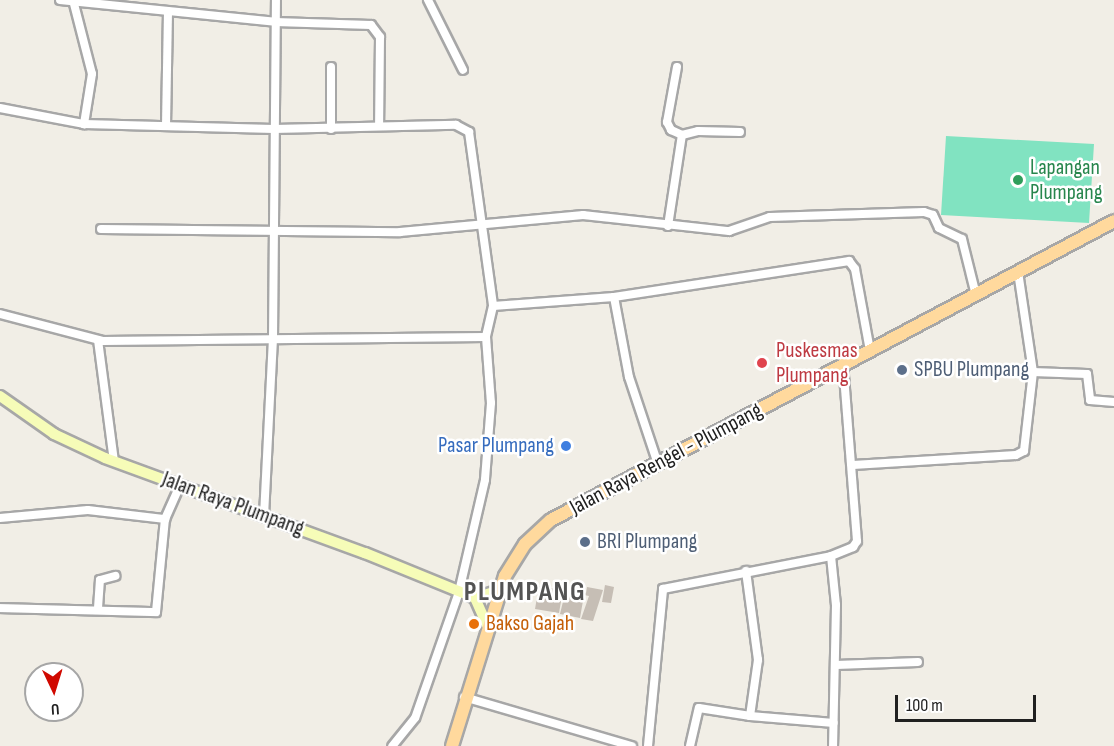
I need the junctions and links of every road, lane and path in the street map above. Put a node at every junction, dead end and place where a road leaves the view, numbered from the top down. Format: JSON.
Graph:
{"nodes":[{"id":1,"x":60,"y":0,"type":"edge"},
{"id":2,"x":276,"y":0,"type":"edge"},
{"id":3,"x":428,"y":0,"type":"edge"},
{"id":4,"x":74,"y":1,"type":"edge"},
{"id":5,"x":168,"y":12,"type":"junction"},
{"id":6,"x":274,"y":22,"type":"junction"},
{"id":7,"x":331,"y":67,"type":"dead end"},
{"id":8,"x":677,"y":67,"type":"dead end"},
{"id":9,"x":463,"y":70,"type":"dead end"},
{"id":10,"x":0,"y":108,"type":"edge"},
{"id":11,"x":84,"y":124,"type":"junction"},
{"id":12,"x":166,"y":126,"type":"junction"},
{"id":13,"x":379,"y":126,"type":"junction"},
{"id":14,"x":274,"y":129,"type":"junction"},
{"id":15,"x":331,"y":129,"type":"junction"},
{"id":16,"x":740,"y":132,"type":"dead end"},
{"id":17,"x":682,"y":135,"type":"junction"},
{"id":18,"x":1114,"y":221,"type":"edge"},
{"id":19,"x":484,"y":223,"type":"junction"},
{"id":20,"x":668,"y":226,"type":"junction"},
{"id":21,"x":101,"y":229,"type":"dead end"},
{"id":22,"x":272,"y":231,"type":"junction"},
{"id":23,"x":1018,"y":272,"type":"junction"},
{"id":24,"x":976,"y":295,"type":"junction"},
{"id":25,"x":614,"y":297,"type":"junction"},
{"id":26,"x":493,"y":306,"type":"junction"},
{"id":27,"x":0,"y":314,"type":"edge"},
{"id":28,"x":486,"y":337,"type":"junction"},
{"id":29,"x":273,"y":339,"type":"junction"},
{"id":30,"x":98,"y":340,"type":"junction"},
{"id":31,"x":870,"y":351,"type":"junction"},
{"id":32,"x":843,"y":366,"type":"junction"},
{"id":33,"x":1033,"y":372,"type":"junction"},
{"id":34,"x":0,"y":396,"type":"edge"},
{"id":35,"x":1114,"y":402,"type":"edge"},
{"id":36,"x":114,"y":461,"type":"junction"},
{"id":37,"x":657,"y":461,"type":"junction"},
{"id":38,"x":853,"y":465,"type":"junction"},
{"id":39,"x":180,"y":484,"type":"junction"},
{"id":40,"x":264,"y":516,"type":"junction"},
{"id":41,"x":0,"y":518,"type":"edge"},
{"id":42,"x":165,"y":519,"type":"junction"},
{"id":43,"x":831,"y":556,"type":"junction"},
{"id":44,"x":746,"y":571,"type":"junction"},
{"id":45,"x":115,"y":576,"type":"dead end"},
{"id":46,"x":499,"y":590,"type":"junction"},
{"id":47,"x":459,"y":592,"type":"junction"},
{"id":48,"x":475,"y":598,"type":"junction"},
{"id":49,"x":0,"y":608,"type":"edge"},
{"id":50,"x":98,"y":608,"type":"junction"},
{"id":51,"x":487,"y":624,"type":"junction"},
{"id":52,"x":918,"y":662,"type":"dead end"},
{"id":53,"x":837,"y":665,"type":"junction"},
{"id":54,"x":464,"y":697,"type":"junction"},
{"id":55,"x":750,"y":716,"type":"junction"},
{"id":56,"x":834,"y":723,"type":"junction"},
{"id":57,"x":392,"y":746,"type":"edge"},
{"id":58,"x":452,"y":746,"type":"edge"},
{"id":59,"x":632,"y":746,"type":"edge"},
{"id":60,"x":648,"y":746,"type":"edge"},
{"id":61,"x":690,"y":746,"type":"edge"},
{"id":62,"x":833,"y":746,"type":"edge"}],
"edges":[{"from":1,"to":4,"type":"street"},
{"from":2,"to":6,"type":"street"},
{"from":3,"to":9,"type":"street"},
{"from":4,"to":5,"type":"street"},
{"from":4,"to":11,"type":"street"},
{"from":5,"to":6,"type":"street"},
{"from":5,"to":12,"type":"street"},
{"from":6,"to":13,"type":"street"},
{"from":6,"to":14,"type":"street"},
{"from":7,"to":15,"type":"street"},
{"from":8,"to":17,"type":"street"},
{"from":10,"to":11,"type":"street"},
{"from":11,"to":12,"type":"street"},
{"from":12,"to":14,"type":"street"},
{"from":13,"to":15,"type":"street"},
{"from":13,"to":19,"type":"street"},
{"from":14,"to":15,"type":"street"},
{"from":14,"to":22,"type":"street"},
{"from":16,"to":17,"type":"street"},
{"from":17,"to":20,"type":"street"},
{"from":18,"to":23,"type":"main road","name":"Jalan Raya Rengel - Plumpang"},
{"from":19,"to":20,"type":"street"},
{"from":19,"to":22,"type":"street"},
{"from":19,"to":26,"type":"street"},
{"from":20,"to":24,"type":"street"},
{"from":21,"to":22,"type":"street"},
{"from":22,"to":29,"type":"street"},
{"from":23,"to":24,"type":"main road","name":"Jalan Raya Rengel - Plumpang"},
{"from":23,"to":33,"type":"street"},
{"from":24,"to":31,"type":"main road","name":"Jalan Raya Rengel - Plumpang"},
{"from":25,"to":26,"type":"street"},
{"from":25,"to":31,"type":"street"},
{"from":25,"to":37,"type":"street"},
{"from":26,"to":28,"type":"street"},
{"from":27,"to":30,"type":"street"},
{"from":28,"to":29,"type":"street"},
{"from":28,"to":47,"type":"street"},
{"from":29,"to":30,"type":"street"},
{"from":29,"to":40,"type":"street"},
{"from":30,"to":36,"type":"street"},
{"from":31,"to":32,"type":"main road","name":"Jalan Raya Rengel - Plumpang"},
{"from":32,"to":37,"type":"main road","name":"Jalan Raya Rengel - Plumpang"},
{"from":32,"to":38,"type":"street"},
{"from":33,"to":35,"type":"street"},
{"from":33,"to":38,"type":"street"},
{"from":34,"to":36,"type":"street","name":"Jalan Raya Plumpang"},
{"from":36,"to":39,"type":"street","name":"Jalan Raya Plumpang"},
{"from":37,"to":46,"type":"main road","name":"Jalan Raya Rengel - Plumpang"},
{"from":38,"to":43,"type":"street"},
{"from":39,"to":40,"type":"street","name":"Jalan Raya Plumpang"},
{"from":39,"to":42,"type":"street"},
{"from":40,"to":47,"type":"street","name":"Jalan Raya Plumpang"},
{"from":41,"to":42,"type":"street"},
{"from":42,"to":50,"type":"street"},
{"from":43,"to":44,"type":"street"},
{"from":43,"to":53,"type":"street"},
{"from":44,"to":55,"type":"street"},
{"from":44,"to":60,"type":"street"},
{"from":45,"to":50,"type":"street"},
{"from":46,"to":48,"type":"street"},
{"from":46,"to":51,"type":"main road","name":"Jalan Raya Rengel - Plumpang"},
{"from":47,"to":48,"type":"street","name":"Jalan Raya Plumpang"},
{"from":47,"to":57,"type":"street"},
{"from":48,"to":51,"type":"street"},
{"from":49,"to":50,"type":"street"},
{"from":51,"to":54,"type":"main road","name":"Jalan Raya Rengel - Plumpang"},
{"from":52,"to":53,"type":"street"},
{"from":53,"to":56,"type":"street"},
{"from":54,"to":58,"type":"main road","name":"Jalan Raya Rengel - Plumpang"},
{"from":54,"to":59,"type":"street"},
{"from":55,"to":56,"type":"street"},
{"from":55,"to":61,"type":"street"},
{"from":56,"to":62,"type":"street"}]}
